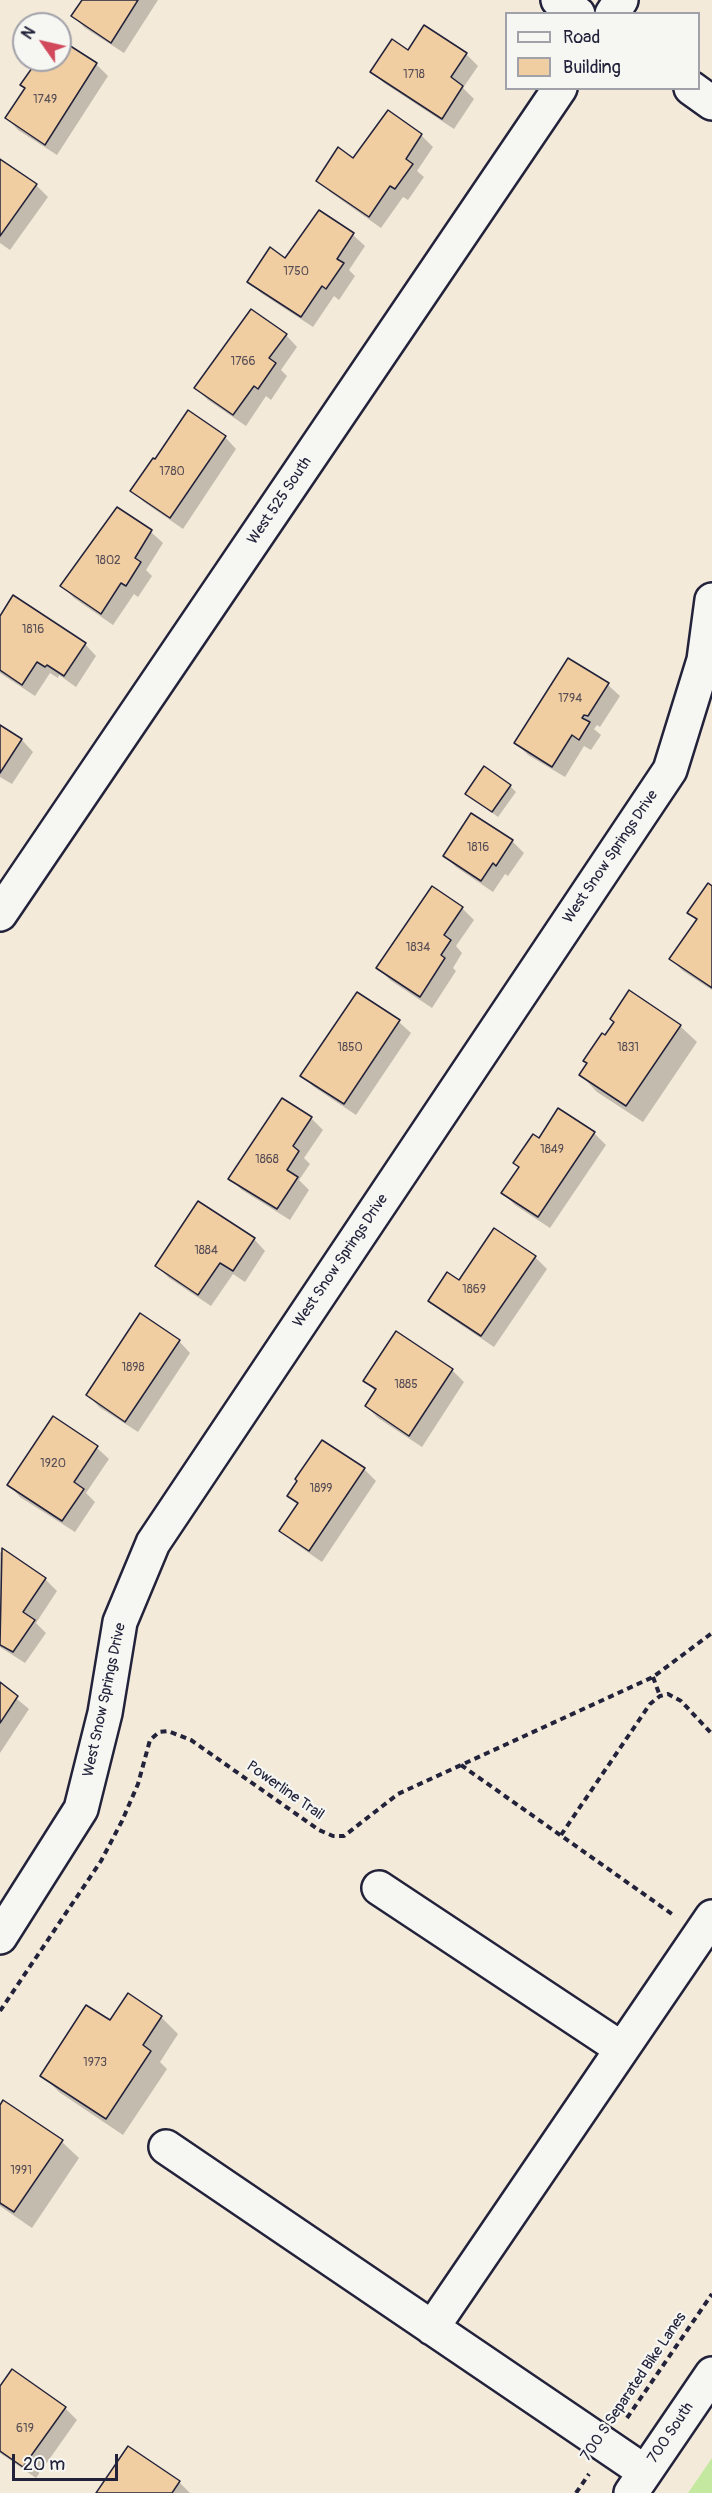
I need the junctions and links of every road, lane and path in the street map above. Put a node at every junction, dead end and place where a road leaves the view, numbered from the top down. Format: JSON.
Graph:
{"nodes":[{"id":1,"x":558,"y":0,"type":"edge"},
{"id":2,"x":575,"y":12,"type":"edge"},
{"id":3,"x":559,"y":90,"type":"edge"},
{"id":4,"x":694,"y":90,"type":"edge"},
{"id":5,"x":712,"y":103,"type":"edge"},
{"id":6,"x":712,"y":600,"type":"edge"},
{"id":7,"x":0,"y":914,"type":"edge"},
{"id":8,"x":712,"y":1633,"type":"edge"},
{"id":9,"x":653,"y":1677,"type":"junction"},
{"id":10,"x":660,"y":1696,"type":"junction"},
{"id":11,"x":712,"y":1734,"type":"edge"},
{"id":12,"x":461,"y":1765,"type":"junction"},
{"id":13,"x":561,"y":1835,"type":"junction"},
{"id":14,"x":379,"y":1888,"type":"dead end"},
{"id":15,"x":673,"y":1915,"type":"dead end"},
{"id":16,"x":712,"y":1917,"type":"edge"},
{"id":17,"x":0,"y":1936,"type":"edge"},
{"id":18,"x":0,"y":2011,"type":"edge"},
{"id":19,"x":622,"y":2049,"type":"junction"},
{"id":20,"x":166,"y":2147,"type":"dead end"},
{"id":21,"x":712,"y":2294,"type":"edge"},
{"id":22,"x":432,"y":2328,"type":"junction"},
{"id":23,"x":712,"y":2374,"type":"edge"},
{"id":24,"x":608,"y":2446,"type":"junction"},
{"id":25,"x":638,"y":2482,"type":"edge"},
{"id":26,"x":576,"y":2493,"type":"edge"}],
"edges":[{"from":1,"to":2,"type":"street"},
{"from":3,"to":7,"type":"street","name":"West 525 South"},
{"from":4,"to":5,"type":"street"},
{"from":6,"to":17,"type":"street","name":"West Snow Springs Drive"},
{"from":8,"to":9,"type":"path","name":"Powerline Trail"},
{"from":9,"to":10,"type":"path"},
{"from":9,"to":12,"type":"path","name":"Powerline Trail"},
{"from":10,"to":11,"type":"path"},
{"from":10,"to":13,"type":"path"},
{"from":12,"to":13,"type":"path"},
{"from":12,"to":18,"type":"path","name":"Powerline Trail"},
{"from":13,"to":15,"type":"path"},
{"from":14,"to":19,"type":"street"},
{"from":16,"to":19,"type":"street"},
{"from":19,"to":22,"type":"street"},
{"from":20,"to":22,"type":"street"},
{"from":21,"to":24,"type":"path","name":"700 S Separated Bike Lanes"},
{"from":22,"to":24,"type":"street"},
{"from":23,"to":25,"type":"street","name":"700 South"},
{"from":24,"to":25,"type":"street"},
{"from":24,"to":26,"type":"path","name":"700 S Separated Bike Lanes"}]}
